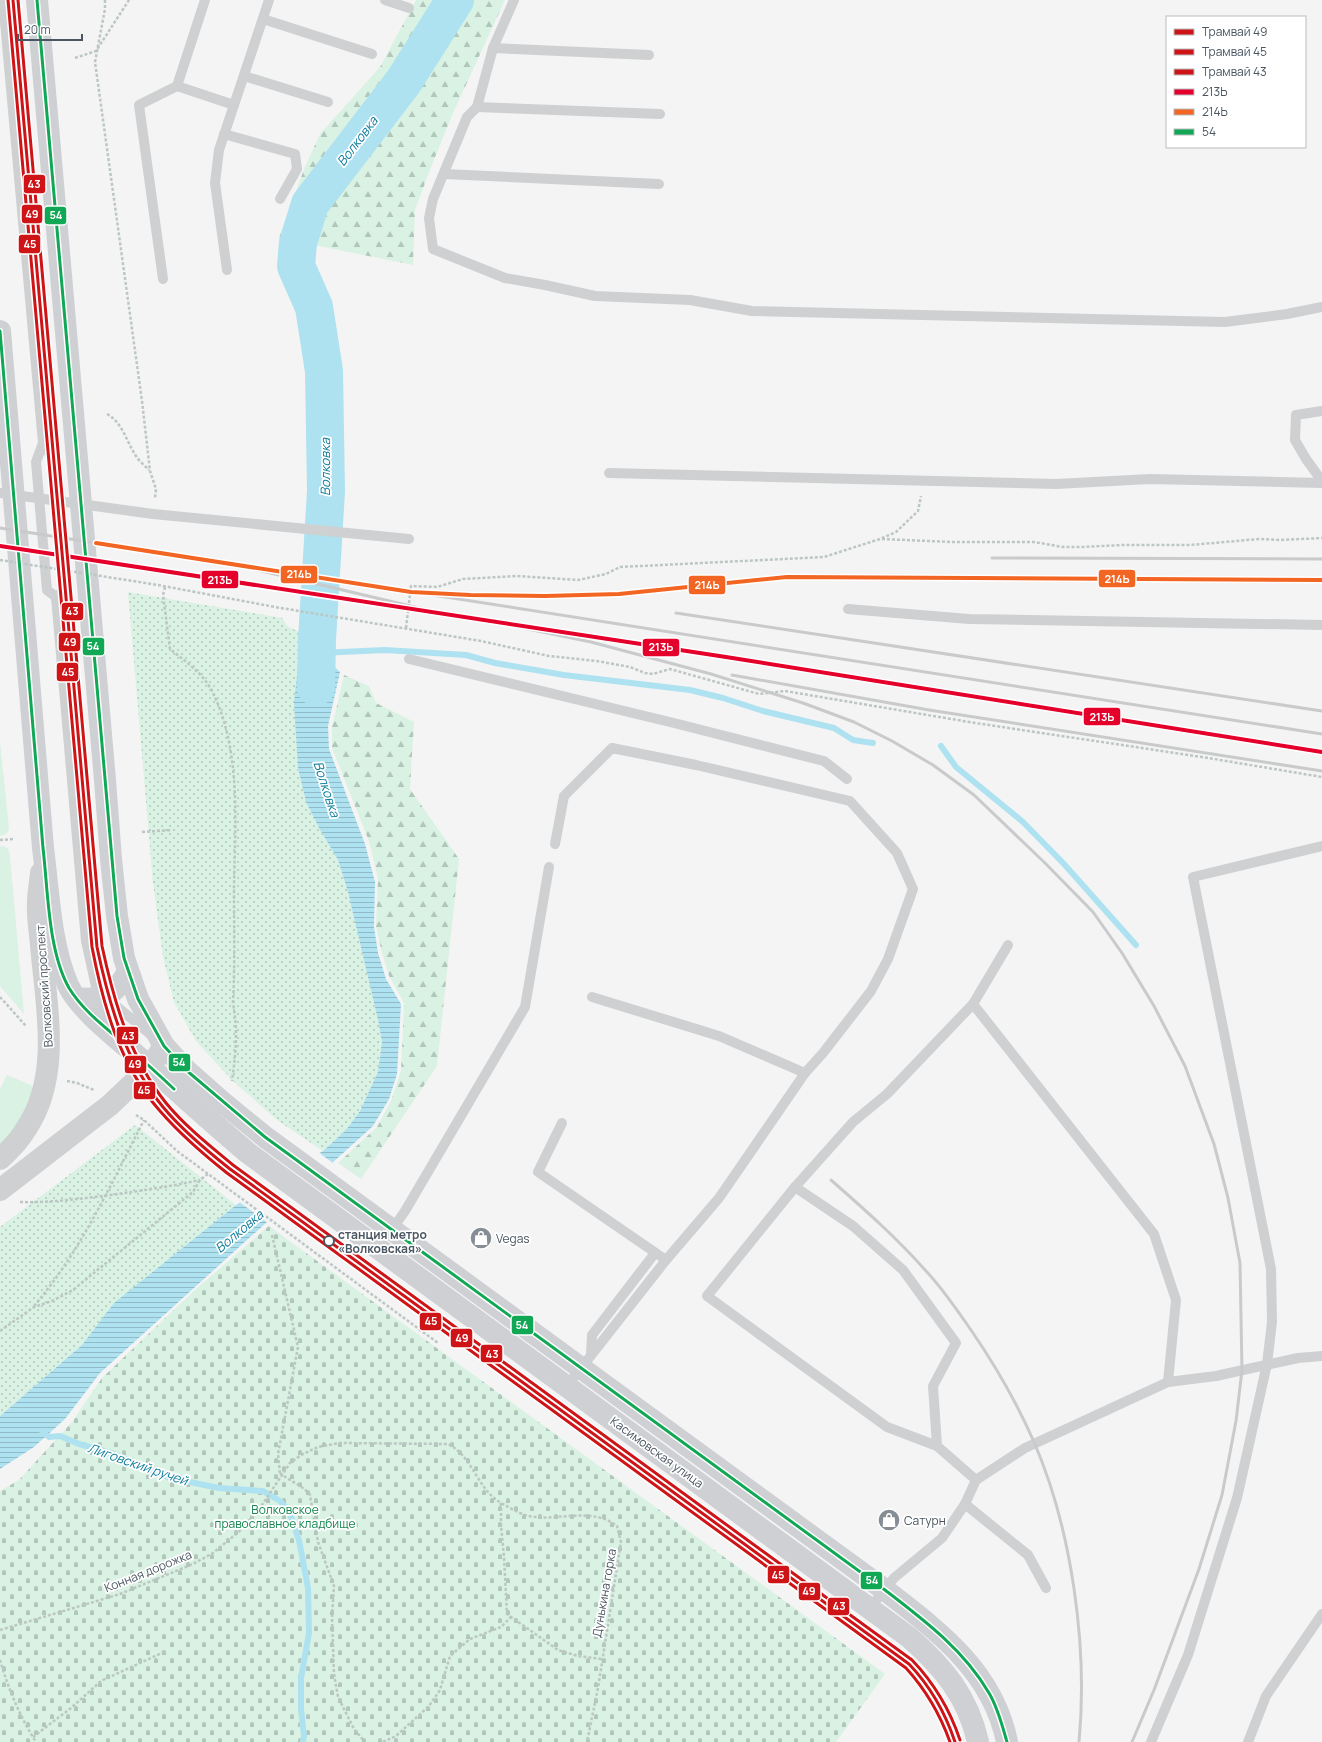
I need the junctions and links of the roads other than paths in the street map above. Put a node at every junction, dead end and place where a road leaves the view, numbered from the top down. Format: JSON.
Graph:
{"nodes":[{"id":1,"x":3,"y":0,"type":"edge"},
{"id":2,"x":37,"y":0,"type":"edge"},
{"id":3,"x":205,"y":0,"type":"edge"},
{"id":4,"x":269,"y":0,"type":"edge"},
{"id":5,"x":385,"y":0,"type":"edge"},
{"id":6,"x":514,"y":0,"type":"edge"},
{"id":7,"x":409,"y":8,"type":"dead end"},
{"id":8,"x":263,"y":19,"type":"junction"},
{"id":9,"x":493,"y":48,"type":"junction"},
{"id":10,"x":372,"y":54,"type":"dead end"},
{"id":11,"x":649,"y":55,"type":"dead end"},
{"id":12,"x":244,"y":76,"type":"junction"},
{"id":13,"x":177,"y":86,"type":"junction"},
{"id":14,"x":328,"y":102,"type":"dead end"},
{"id":15,"x":234,"y":104,"type":"junction"},
{"id":16,"x":477,"y":107,"type":"junction"},
{"id":17,"x":660,"y":114,"type":"dead end"},
{"id":18,"x":224,"y":134,"type":"junction"},
{"id":19,"x":444,"y":174,"type":"junction"},
{"id":20,"x":659,"y":184,"type":"dead end"},
{"id":21,"x":280,"y":198,"type":"dead end"},
{"id":22,"x":227,"y":270,"type":"dead end"},
{"id":23,"x":163,"y":279,"type":"dead end"},
{"id":24,"x":1322,"y":307,"type":"edge"},
{"id":25,"x":0,"y":331,"type":"edge"},
{"id":26,"x":1322,"y":411,"type":"edge"},
{"id":27,"x":43,"y":443,"type":"junction"},
{"id":28,"x":609,"y":473,"type":"dead end"},
{"id":29,"x":1322,"y":482,"type":"edge"},
{"id":30,"x":0,"y":493,"type":"edge"},
{"id":31,"x":409,"y":539,"type":"dead end"},
{"id":32,"x":56,"y":597,"type":"junction"},
{"id":33,"x":848,"y":609,"type":"dead end"},
{"id":34,"x":1322,"y":625,"type":"edge"},
{"id":35,"x":409,"y":659,"type":"dead end"},
{"id":36,"x":847,"y":779,"type":"dead end"},
{"id":37,"x":555,"y":844,"type":"dead end"},
{"id":38,"x":1322,"y":846,"type":"edge"},
{"id":39,"x":43,"y":848,"type":"junction"},
{"id":40,"x":548,"y":867,"type":"dead end"},
{"id":41,"x":1008,"y":945,"type":"dead end"},
{"id":42,"x":128,"y":971,"type":"junction"},
{"id":43,"x":94,"y":996,"type":"junction"},
{"id":44,"x":592,"y":997,"type":"dead end"},
{"id":45,"x":973,"y":1004,"type":"junction"},
{"id":46,"x":164,"y":1046,"type":"junction"},
{"id":47,"x":150,"y":1067,"type":"junction"},
{"id":48,"x":805,"y":1073,"type":"junction"},
{"id":49,"x":562,"y":1123,"type":"dead end"},
{"id":50,"x":0,"y":1159,"type":"edge"},
{"id":51,"x":795,"y":1187,"type":"junction"},
{"id":52,"x":8,"y":1196,"type":"edge"},
{"id":53,"x":391,"y":1231,"type":"junction"},
{"id":54,"x":655,"y":1252,"type":"junction"},
{"id":55,"x":666,"y":1260,"type":"junction"},
{"id":56,"x":1322,"y":1356,"type":"edge"},
{"id":57,"x":586,"y":1361,"type":"junction"},
{"id":58,"x":1267,"y":1364,"type":"junction"},
{"id":59,"x":1168,"y":1382,"type":"junction"},
{"id":60,"x":567,"y":1386,"type":"junction"},
{"id":61,"x":937,"y":1446,"type":"junction"},
{"id":62,"x":976,"y":1480,"type":"junction"},
{"id":63,"x":965,"y":1504,"type":"junction"},
{"id":64,"x":1046,"y":1588,"type":"dead end"},
{"id":65,"x":885,"y":1590,"type":"junction"},
{"id":66,"x":870,"y":1608,"type":"junction"},
{"id":67,"x":1322,"y":1614,"type":"edge"},
{"id":68,"x":978,"y":1742,"type":"edge"},
{"id":69,"x":1007,"y":1742,"type":"edge"},
{"id":70,"x":1151,"y":1742,"type":"edge"},
{"id":71,"x":1248,"y":1742,"type":"edge"}],
"edges":[{"from":1,"to":27,"type":"lane"},
{"from":2,"to":42,"type":"main road"},
{"from":3,"to":13,"type":"lane"},
{"from":4,"to":8,"type":"lane"},
{"from":5,"to":7,"type":"lane"},
{"from":6,"to":9,"type":"lane"},
{"from":8,"to":10,"type":"lane"},
{"from":8,"to":12,"type":"lane"},
{"from":9,"to":11,"type":"lane"},
{"from":9,"to":16,"type":"lane"},
{"from":12,"to":14,"type":"lane"},
{"from":12,"to":15,"type":"lane"},
{"from":13,"to":15,"type":"lane"},
{"from":13,"to":23,"type":"lane"},
{"from":15,"to":18,"type":"lane"},
{"from":16,"to":17,"type":"lane"},
{"from":16,"to":19,"type":"lane"},
{"from":18,"to":21,"type":"lane"},
{"from":18,"to":22,"type":"lane"},
{"from":19,"to":20,"type":"lane"},
{"from":19,"to":24,"type":"lane"},
{"from":25,"to":39,"type":"main road"},
{"from":26,"to":29,"type":"lane"},
{"from":27,"to":32,"type":"lane"},
{"from":27,"to":32,"type":"lane"},
{"from":28,"to":29,"type":"lane"},
{"from":30,"to":31,"type":"lane","bridge":true},
{"from":32,"to":43,"type":"lane"},
{"from":33,"to":34,"type":"lane"},
{"from":35,"to":36,"type":"lane"},
{"from":37,"to":48,"type":"lane"},
{"from":38,"to":58,"type":"lane"},
{"from":39,"to":43,"type":"main road"},
{"from":39,"to":50,"type":"street","name":"Волковский проспект"},
{"from":40,"to":53,"type":"lane"},
{"from":41,"to":45,"type":"lane"},
{"from":42,"to":43,"type":"main road"},
{"from":42,"to":46,"type":"main road"},
{"from":43,"to":46,"type":"lane"},
{"from":43,"to":47,"type":"main road"},
{"from":44,"to":48,"type":"lane"},
{"from":45,"to":51,"type":"lane"},
{"from":45,"to":59,"type":"lane"},
{"from":46,"to":47,"type":"street"},
{"from":46,"to":53,"type":"main road","name":"Касимовская улица"},
{"from":47,"to":52,"type":"street"},
{"from":47,"to":60,"type":"main road","name":"Касимовская улица"},
{"from":48,"to":55,"type":"lane"},
{"from":49,"to":54,"type":"lane"},
{"from":51,"to":61,"type":"lane"},
{"from":51,"to":61,"type":"lane"},
{"from":53,"to":57,"type":"main road","name":"Касимовская улица"},
{"from":54,"to":55,"type":"lane"},
{"from":54,"to":57,"type":"lane"},
{"from":55,"to":57,"type":"lane"},
{"from":56,"to":58,"type":"lane"},
{"from":57,"to":60,"type":"lane"},
{"from":57,"to":65,"type":"main road","name":"Касимовская улица"},
{"from":58,"to":59,"type":"lane"},
{"from":58,"to":70,"type":"lane"},
{"from":59,"to":62,"type":"lane"},
{"from":60,"to":66,"type":"main road","name":"Касимовская улица"},
{"from":61,"to":62,"type":"lane"},
{"from":62,"to":63,"type":"lane"},
{"from":63,"to":64,"type":"lane"},
{"from":63,"to":65,"type":"lane"},
{"from":65,"to":66,"type":"lane"},
{"from":65,"to":69,"type":"main road","name":"Касимовская улица"},
{"from":66,"to":68,"type":"main road","name":"Касимовская улица"},
{"from":67,"to":71,"type":"lane"}]}
